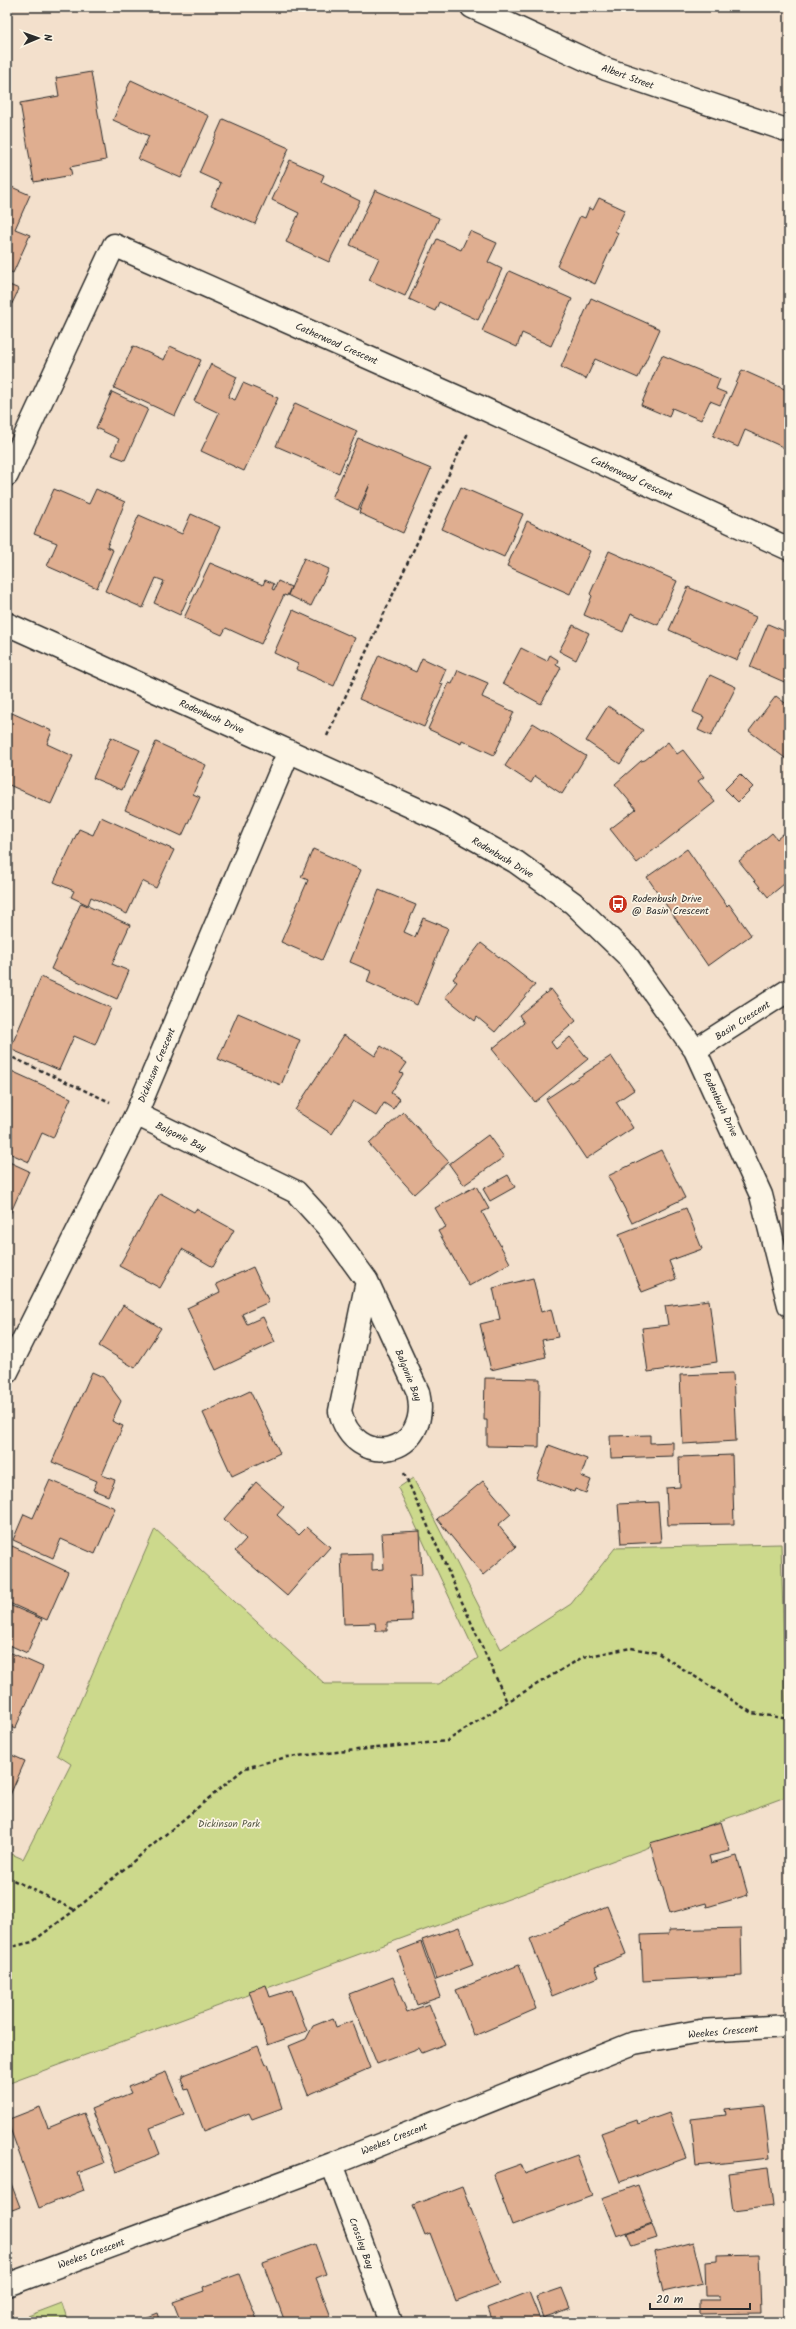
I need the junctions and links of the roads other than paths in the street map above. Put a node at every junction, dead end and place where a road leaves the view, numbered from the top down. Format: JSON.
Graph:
{"nodes":[{"id":1,"x":472,"y":7,"type":"edge"},
{"id":2,"x":789,"y":131,"type":"edge"},
{"id":3,"x":7,"y":475,"type":"edge"},
{"id":4,"x":789,"y":549,"type":"edge"},
{"id":5,"x":7,"y":624,"type":"edge"},
{"id":6,"x":288,"y":751,"type":"junction"},
{"id":7,"x":789,"y":990,"type":"edge"},
{"id":8,"x":695,"y":1050,"type":"junction"},
{"id":9,"x":136,"y":1114,"type":"junction"},
{"id":10,"x":368,"y":1281,"type":"junction"},
{"id":11,"x":789,"y":1305,"type":"edge"},
{"id":12,"x":7,"y":1372,"type":"edge"},
{"id":13,"x":789,"y":2026,"type":"edge"},
{"id":14,"x":332,"y":2164,"type":"junction"},
{"id":15,"x":7,"y":2285,"type":"edge"},
{"id":16,"x":391,"y":2322,"type":"edge"}],
"edges":[{"from":1,"to":2,"type":"street","name":"Albert Street"},
{"from":3,"to":4,"type":"street","name":"Catherwood Crescent"},
{"from":5,"to":6,"type":"street","name":"Rodenbush Drive"},
{"from":6,"to":8,"type":"street","name":"Rodenbush Drive"},
{"from":6,"to":9,"type":"street","name":"Dickinson Crescent"},
{"from":7,"to":8,"type":"street","name":"Basin Crescent"},
{"from":8,"to":11,"type":"street","name":"Rodenbush Drive"},
{"from":9,"to":10,"type":"street","name":"Balgonie Bay"},
{"from":9,"to":12,"type":"street","name":"Dickinson Crescent"},
{"from":10,"to":10,"type":"street","name":"Balgonie Bay"},
{"from":13,"to":14,"type":"street","name":"Weekes Crescent"},
{"from":14,"to":15,"type":"street","name":"Weekes Crescent"},
{"from":14,"to":16,"type":"street","name":"Crossley Bay"}]}
